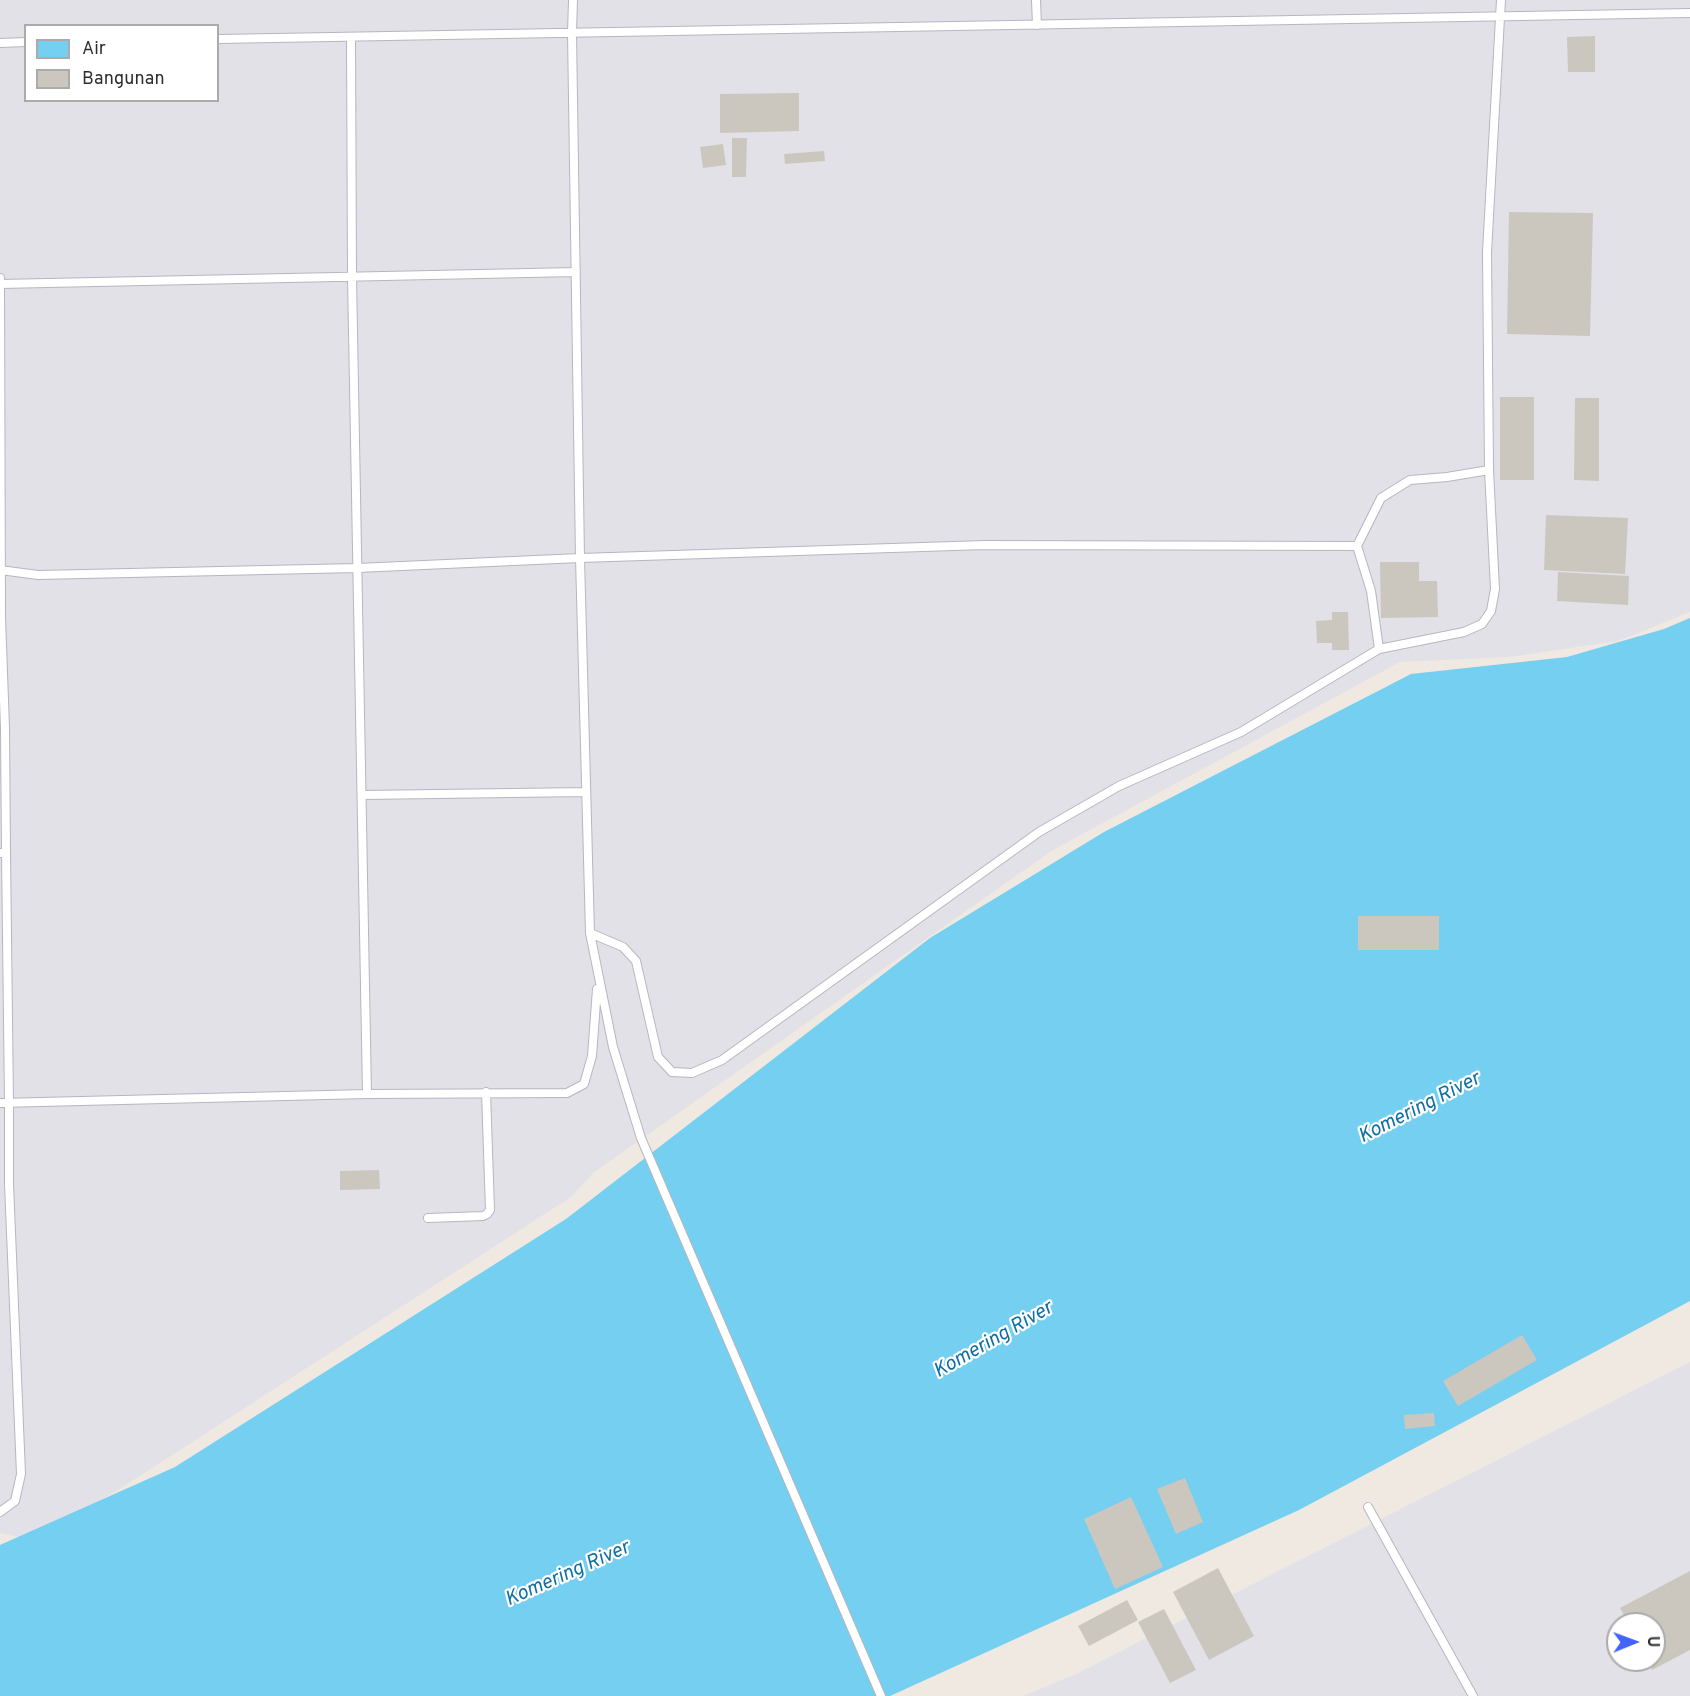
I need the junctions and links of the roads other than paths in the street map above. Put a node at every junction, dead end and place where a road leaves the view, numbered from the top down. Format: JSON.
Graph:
{"nodes":[{"id":1,"x":573,"y":0,"type":"edge"},
{"id":2,"x":1036,"y":0,"type":"edge"},
{"id":3,"x":1501,"y":0,"type":"edge"},
{"id":4,"x":1690,"y":13,"type":"edge"},
{"id":5,"x":1501,"y":15,"type":"junction"},
{"id":6,"x":1037,"y":25,"type":"junction"},
{"id":7,"x":572,"y":33,"type":"junction"},
{"id":8,"x":351,"y":37,"type":"junction"},
{"id":9,"x":219,"y":39,"type":"edge"},
{"id":10,"x":24,"y":42,"type":"edge"},
{"id":11,"x":0,"y":43,"type":"edge"},
{"id":12,"x":576,"y":272,"type":"junction"},
{"id":13,"x":352,"y":277,"type":"junction"},
{"id":14,"x":0,"y":278,"type":"edge"},
{"id":15,"x":0,"y":284,"type":"edge"},
{"id":16,"x":1489,"y":470,"type":"junction"},
{"id":17,"x":1357,"y":546,"type":"junction"},
{"id":18,"x":580,"y":558,"type":"junction"},
{"id":19,"x":357,"y":568,"type":"junction"},
{"id":20,"x":1,"y":570,"type":"edge"},
{"id":21,"x":1,"y":617,"type":"edge"},
{"id":22,"x":1379,"y":649,"type":"junction"},
{"id":23,"x":586,"y":792,"type":"junction"},
{"id":24,"x":362,"y":795,"type":"junction"},
{"id":25,"x":3,"y":853,"type":"edge"},
{"id":26,"x":590,"y":933,"type":"junction"},
{"id":27,"x":598,"y":977,"type":"junction"},
{"id":28,"x":486,"y":1092,"type":"junction"},
{"id":29,"x":367,"y":1094,"type":"junction"},
{"id":30,"x":5,"y":1103,"type":"edge"},
{"id":31,"x":4,"y":1184,"type":"edge"},
{"id":32,"x":428,"y":1218,"type":"dead end"},
{"id":33,"x":1368,"y":1507,"type":"dead end"},
{"id":34,"x":0,"y":1512,"type":"edge"},
{"id":35,"x":881,"y":1696,"type":"edge"},
{"id":36,"x":1473,"y":1696,"type":"edge"}],
"edges":[{"from":1,"to":7,"type":"lane"},
{"from":2,"to":6,"type":"lane"},
{"from":3,"to":5,"type":"lane"},
{"from":4,"to":5,"type":"lane"},
{"from":5,"to":6,"type":"lane"},
{"from":5,"to":16,"type":"lane"},
{"from":6,"to":7,"type":"lane"},
{"from":7,"to":8,"type":"lane"},
{"from":7,"to":12,"type":"lane"},
{"from":8,"to":9,"type":"lane"},
{"from":8,"to":13,"type":"lane"},
{"from":10,"to":11,"type":"lane"},
{"from":12,"to":13,"type":"lane"},
{"from":12,"to":18,"type":"lane"},
{"from":13,"to":15,"type":"lane"},
{"from":13,"to":19,"type":"lane"},
{"from":14,"to":15,"type":"lane"},
{"from":15,"to":20,"type":"lane"},
{"from":16,"to":17,"type":"lane"},
{"from":16,"to":22,"type":"lane"},
{"from":17,"to":18,"type":"lane"},
{"from":17,"to":22,"type":"lane"},
{"from":18,"to":19,"type":"lane"},
{"from":18,"to":23,"type":"lane"},
{"from":19,"to":20,"type":"lane"},
{"from":19,"to":24,"type":"lane"},
{"from":20,"to":21,"type":"lane"},
{"from":21,"to":25,"type":"lane"},
{"from":22,"to":26,"type":"lane"},
{"from":23,"to":24,"type":"lane"},
{"from":23,"to":26,"type":"lane"},
{"from":24,"to":29,"type":"lane"},
{"from":25,"to":30,"type":"lane"},
{"from":26,"to":27,"type":"lane"},
{"from":27,"to":28,"type":"lane"},
{"from":27,"to":35,"type":"lane"},
{"from":28,"to":29,"type":"lane"},
{"from":28,"to":32,"type":"lane"},
{"from":29,"to":30,"type":"lane"},
{"from":30,"to":31,"type":"lane"},
{"from":31,"to":34,"type":"lane"},
{"from":33,"to":36,"type":"lane"}]}
